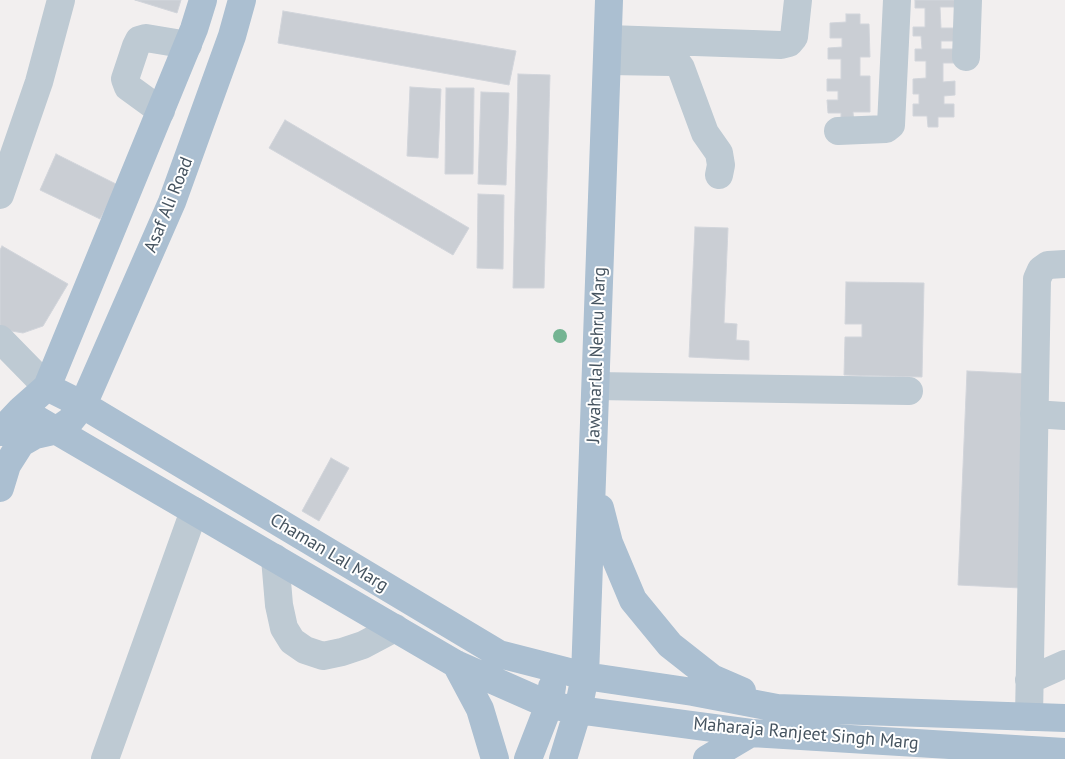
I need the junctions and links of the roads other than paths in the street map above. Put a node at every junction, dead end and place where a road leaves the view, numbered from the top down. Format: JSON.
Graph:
{"nodes":[{"id":1,"x":61,"y":0,"type":"edge"},
{"id":2,"x":202,"y":0,"type":"edge"},
{"id":3,"x":242,"y":0,"type":"edge"},
{"id":4,"x":609,"y":0,"type":"edge"},
{"id":5,"x":798,"y":0,"type":"edge"},
{"id":6,"x":897,"y":0,"type":"edge"},
{"id":7,"x":968,"y":0,"type":"edge"},
{"id":8,"x":188,"y":45,"type":"junction"},
{"id":9,"x":608,"y":50,"type":"junction"},
{"id":10,"x":966,"y":56,"type":"dead end"},
{"id":11,"x":161,"y":111,"type":"junction"},
{"id":12,"x":838,"y":130,"type":"dead end"},
{"id":13,"x":719,"y":175,"type":"dead end"},
{"id":14,"x":0,"y":195,"type":"edge"},
{"id":15,"x":1065,"y":264,"type":"edge"},
{"id":16,"x":0,"y":339,"type":"edge"},
{"id":17,"x":596,"y":386,"type":"junction"},
{"id":18,"x":47,"y":387,"type":"junction"},
{"id":19,"x":909,"y":391,"type":"dead end"},
{"id":20,"x":83,"y":405,"type":"junction"},
{"id":21,"x":21,"y":410,"type":"junction"},
{"id":22,"x":1034,"y":414,"type":"junction"},
{"id":23,"x":1065,"y":416,"type":"edge"},
{"id":24,"x":56,"y":430,"type":"junction"},
{"id":25,"x":7,"y":437,"type":"edge"},
{"id":26,"x":593,"y":478,"type":"junction"},
{"id":27,"x":0,"y":488,"type":"edge"},
{"id":28,"x":194,"y":511,"type":"junction"},
{"id":29,"x":275,"y":558,"type":"junction"},
{"id":30,"x":394,"y":628,"type":"junction"},
{"id":31,"x":456,"y":664,"type":"junction"},
{"id":32,"x":1065,"y":664,"type":"edge"},
{"id":33,"x":556,"y":670,"type":"junction"},
{"id":34,"x":585,"y":676,"type":"junction"},
{"id":35,"x":1029,"y":680,"type":"junction"},
{"id":36,"x":548,"y":705,"type":"junction"},
{"id":37,"x":777,"y":708,"type":"junction"},
{"id":38,"x":578,"y":710,"type":"junction"},
{"id":39,"x":1029,"y":717,"type":"junction"},
{"id":40,"x":1065,"y":718,"type":"edge"},
{"id":41,"x":751,"y":732,"type":"junction"},
{"id":42,"x":1065,"y":752,"type":"edge"},
{"id":43,"x":105,"y":759,"type":"edge"},
{"id":44,"x":495,"y":759,"type":"edge"},
{"id":45,"x":528,"y":759,"type":"edge"},
{"id":46,"x":563,"y":759,"type":"edge"},
{"id":47,"x":707,"y":759,"type":"edge"}],
"edges":[{"from":1,"to":14,"type":"street"},
{"from":2,"to":8,"type":"main road"},
{"from":3,"to":20,"type":"main road","name":"Asaf Ali Road"},
{"from":4,"to":9,"type":"main road","name":"Jawaharlal Nehru Marg"},
{"from":5,"to":9,"type":"street"},
{"from":6,"to":12,"type":"street"},
{"from":7,"to":10,"type":"street"},
{"from":8,"to":11,"type":"main road"},
{"from":8,"to":11,"type":"street"},
{"from":9,"to":13,"type":"street"},
{"from":9,"to":17,"type":"main road","name":"Jawaharlal Nehru Marg"},
{"from":11,"to":18,"type":"main road"},
{"from":15,"to":22,"type":"street"},
{"from":16,"to":18,"type":"street"},
{"from":17,"to":19,"type":"street"},
{"from":17,"to":26,"type":"main road","name":"Jawaharlal Nehru Marg"},
{"from":18,"to":20,"type":"main road"},
{"from":18,"to":21,"type":"main road"},
{"from":20,"to":24,"type":"main road","name":"Asaf Ali Road"},
{"from":20,"to":33,"type":"main road","name":"Chaman Lal Marg"},
{"from":21,"to":24,"type":"main road"},
{"from":21,"to":25,"type":"main road"},
{"from":22,"to":23,"type":"street"},
{"from":22,"to":35,"type":"street"},
{"from":24,"to":25,"type":"main road","name":"Asaf Ali Road"},
{"from":24,"to":28,"type":"main road","name":"Chaman Lal Marg"},
{"from":25,"to":27,"type":"main road"},
{"from":26,"to":34,"type":"main road","name":"Jawaharlal Nehru Marg"},
{"from":26,"to":37,"type":"main road"},
{"from":28,"to":29,"type":"main road","name":"Chaman Lal Marg"},
{"from":28,"to":43,"type":"street"},
{"from":29,"to":30,"type":"main road","name":"Chaman Lal Marg"},
{"from":29,"to":30,"type":"street"},
{"from":30,"to":31,"type":"main road","name":"Chaman Lal Marg"},
{"from":31,"to":36,"type":"main road"},
{"from":31,"to":44,"type":"main road"},
{"from":32,"to":35,"type":"street"},
{"from":33,"to":34,"type":"main road","name":"Chaman Lal Marg"},
{"from":33,"to":36,"type":"main road"},
{"from":34,"to":37,"type":"main road","name":"Maharaja Ranjeet Singh Marg"},
{"from":34,"to":38,"type":"main road","name":"Jawaharlal Nehru Marg"},
{"from":35,"to":39,"type":"street"},
{"from":36,"to":38,"type":"main road"},
{"from":36,"to":45,"type":"main road"},
{"from":37,"to":39,"type":"main road","name":"Maharaja Ranjeet Singh Marg"},
{"from":38,"to":41,"type":"main road","name":"Maharaja Ranjeet Singh Marg"},
{"from":38,"to":46,"type":"main road","name":"Jawaharlal Nehru Marg"},
{"from":39,"to":40,"type":"main road","name":"Maharaja Ranjeet Singh Marg"},
{"from":41,"to":42,"type":"main road","name":"Maharaja Ranjeet Singh Marg"},
{"from":41,"to":47,"type":"main road"}]}
